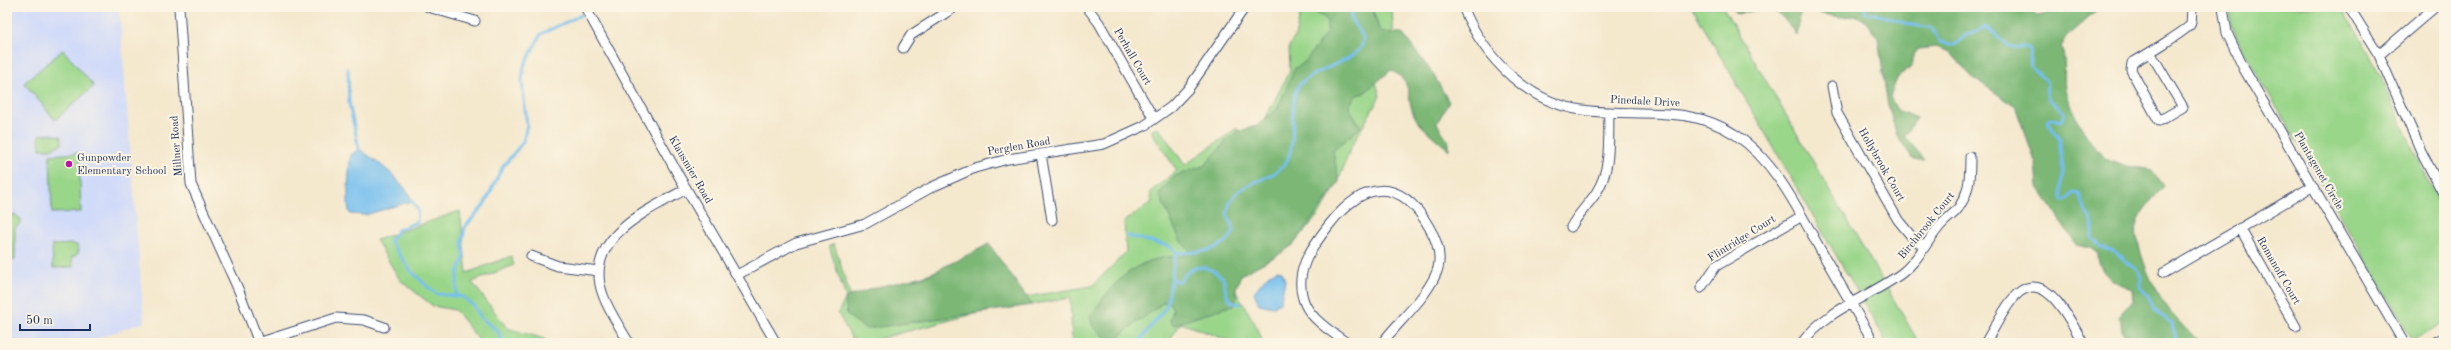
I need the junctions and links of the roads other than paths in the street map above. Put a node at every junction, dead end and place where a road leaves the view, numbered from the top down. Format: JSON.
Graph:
{"nodes":[{"id":1,"x":179,"y":7,"type":"edge"},
{"id":2,"x":428,"y":7,"type":"edge"},
{"id":3,"x":585,"y":7,"type":"edge"},
{"id":4,"x":955,"y":7,"type":"edge"},
{"id":5,"x":1087,"y":7,"type":"edge"},
{"id":6,"x":1245,"y":7,"type":"edge"},
{"id":7,"x":1463,"y":7,"type":"edge"},
{"id":8,"x":2193,"y":7,"type":"edge"},
{"id":9,"x":2223,"y":7,"type":"edge"},
{"id":10,"x":2349,"y":7,"type":"edge"},
{"id":11,"x":2435,"y":7,"type":"edge"},
{"id":12,"x":475,"y":21,"type":"dead end"},
{"id":13,"x":903,"y":48,"type":"dead end"},
{"id":14,"x":2150,"y":52,"type":"junction"},
{"id":15,"x":2379,"y":55,"type":"junction"},
{"id":16,"x":1832,"y":86,"type":"dead end"},
{"id":17,"x":1609,"y":112,"type":"junction"},
{"id":18,"x":1154,"y":119,"type":"junction"},
{"id":19,"x":1041,"y":154,"type":"junction"},
{"id":20,"x":1970,"y":156,"type":"dead end"},
{"id":21,"x":2313,"y":186,"type":"junction"},
{"id":22,"x":686,"y":189,"type":"junction"},
{"id":23,"x":2443,"y":190,"type":"edge"},
{"id":24,"x":1802,"y":216,"type":"junction"},
{"id":25,"x":1052,"y":220,"type":"dead end"},
{"id":26,"x":1570,"y":227,"type":"dead end"},
{"id":27,"x":2240,"y":228,"type":"junction"},
{"id":28,"x":1924,"y":247,"type":"junction"},
{"id":29,"x":531,"y":256,"type":"dead end"},
{"id":30,"x":599,"y":271,"type":"junction"},
{"id":31,"x":2164,"y":273,"type":"dead end"},
{"id":32,"x":737,"y":275,"type":"junction"},
{"id":33,"x":1701,"y":288,"type":"dead end"},
{"id":34,"x":1851,"y":304,"type":"junction"},
{"id":35,"x":384,"y":327,"type":"dead end"},
{"id":36,"x":2296,"y":327,"type":"dead end"},
{"id":37,"x":2444,"y":338,"type":"edge"},
{"id":38,"x":259,"y":343,"type":"edge"},
{"id":39,"x":629,"y":343,"type":"edge"},
{"id":40,"x":776,"y":343,"type":"edge"},
{"id":41,"x":1347,"y":343,"type":"edge"},
{"id":42,"x":1382,"y":343,"type":"edge"},
{"id":43,"x":1802,"y":343,"type":"edge"},
{"id":44,"x":1874,"y":343,"type":"edge"},
{"id":45,"x":1985,"y":343,"type":"edge"},
{"id":46,"x":2083,"y":343,"type":"edge"},
{"id":47,"x":2404,"y":343,"type":"edge"},
{"id":48,"x":2435,"y":343,"type":"edge"}],
"edges":[{"from":1,"to":38,"type":"street","name":"Millner Road"},
{"from":2,"to":12,"type":"street"},
{"from":3,"to":22,"type":"street","name":"Klausmier Road"},
{"from":4,"to":13,"type":"street"},
{"from":5,"to":18,"type":"street","name":"Perhall Court"},
{"from":6,"to":18,"type":"street","name":"Perglen Road"},
{"from":7,"to":17,"type":"street","name":"Pinedale Drive"},
{"from":8,"to":14,"type":"street"},
{"from":9,"to":21,"type":"street","name":"Plantagenet Circle"},
{"from":10,"to":15,"type":"street"},
{"from":11,"to":15,"type":"street"},
{"from":14,"to":14,"type":"street"},
{"from":15,"to":23,"type":"street"},
{"from":16,"to":28,"type":"street","name":"Hollybrook Court"},
{"from":17,"to":24,"type":"street","name":"Pinedale Drive"},
{"from":17,"to":26,"type":"street"},
{"from":18,"to":19,"type":"street","name":"Perglen Road"},
{"from":19,"to":25,"type":"street"},
{"from":19,"to":32,"type":"street","name":"Perglen Road"},
{"from":20,"to":28,"type":"street","name":"Birchbrook Court"},
{"from":21,"to":27,"type":"street"},
{"from":21,"to":47,"type":"street","name":"Plantagenet Circle"},
{"from":22,"to":30,"type":"street"},
{"from":22,"to":32,"type":"street","name":"Klausmier Road"},
{"from":24,"to":33,"type":"street","name":"Flintridge Court"},
{"from":24,"to":34,"type":"street","name":"Pinedale Drive"},
{"from":27,"to":31,"type":"street"},
{"from":27,"to":36,"type":"street","name":"Romanoff Court"},
{"from":28,"to":34,"type":"street","name":"Birchbrook Court"},
{"from":29,"to":30,"type":"street"},
{"from":30,"to":39,"type":"street"},
{"from":32,"to":40,"type":"street","name":"Klausmier Road"},
{"from":34,"to":43,"type":"street","name":"Birchbrook Court"},
{"from":34,"to":44,"type":"street","name":"Pinedale Drive"},
{"from":35,"to":38,"type":"street"},
{"from":37,"to":48,"type":"street"},
{"from":41,"to":42,"type":"street"},
{"from":45,"to":46,"type":"street"}]}
